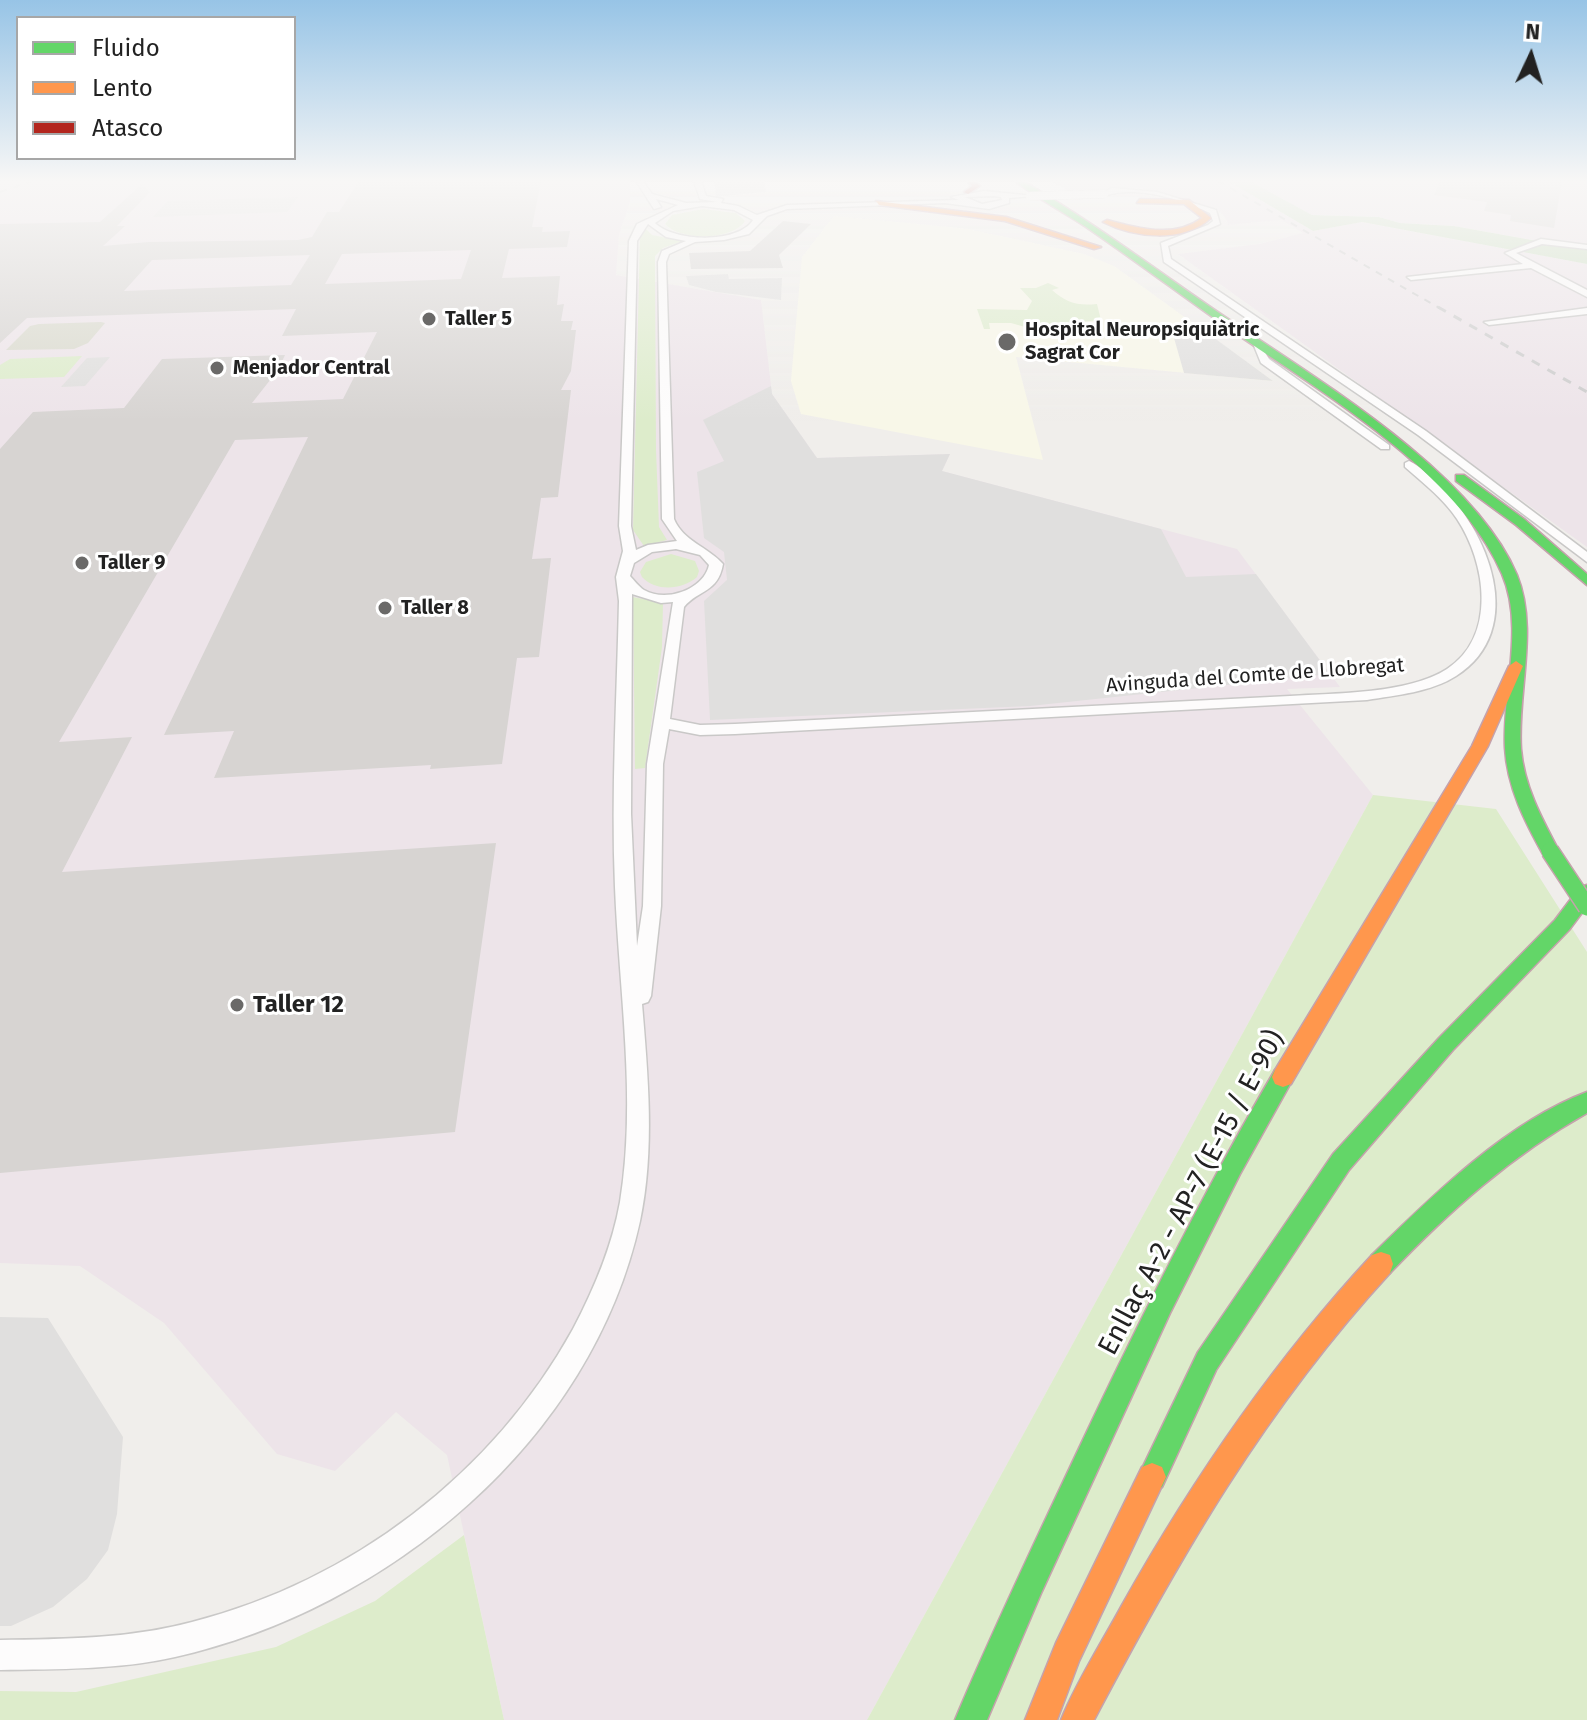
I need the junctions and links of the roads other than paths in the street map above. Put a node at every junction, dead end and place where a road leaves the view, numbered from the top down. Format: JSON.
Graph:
{"nodes":[{"id":1,"x":632,"y":261,"type":"edge"},
{"id":2,"x":662,"y":261,"type":"edge"},
{"id":3,"x":1120,"y":261,"type":"edge"},
{"id":4,"x":1125,"y":261,"type":"edge"},
{"id":5,"x":1140,"y":261,"type":"edge"},
{"id":6,"x":1150,"y":261,"type":"edge"},
{"id":7,"x":1169,"y":261,"type":"edge"},
{"id":8,"x":1522,"y":261,"type":"edge"},
{"id":9,"x":1529,"y":266,"type":"junction"},
{"id":10,"x":1135,"y":269,"type":"junction"},
{"id":11,"x":1411,"y":277,"type":"dead end"},
{"id":12,"x":1177,"y":288,"type":"junction"},
{"id":13,"x":1587,"y":294,"type":"edge"},
{"id":14,"x":1587,"y":311,"type":"edge"},
{"id":15,"x":1489,"y":322,"type":"dead end"},
{"id":16,"x":1255,"y":343,"type":"junction"},
{"id":17,"x":1351,"y":386,"type":"junction"},
{"id":18,"x":1440,"y":463,"type":"junction"},
{"id":19,"x":702,"y":550,"type":"junction"},
{"id":20,"x":1560,"y":557,"type":"junction"},
{"id":21,"x":1587,"y":558,"type":"edge"},
{"id":22,"x":625,"y":569,"type":"junction"},
{"id":23,"x":1587,"y":581,"type":"edge"},
{"id":24,"x":701,"y":590,"type":"junction"},
{"id":25,"x":1587,"y":591,"type":"edge"},
{"id":26,"x":1516,"y":666,"type":"junction"},
{"id":27,"x":661,"y":722,"type":"junction"},
{"id":28,"x":1587,"y":892,"type":"edge"},
{"id":29,"x":1587,"y":907,"type":"edge"},
{"id":30,"x":636,"y":1034,"type":"junction"},
{"id":31,"x":1587,"y":1102,"type":"edge"},
{"id":32,"x":0,"y":1655,"type":"edge"},
{"id":33,"x":971,"y":1720,"type":"edge"},
{"id":34,"x":1041,"y":1720,"type":"edge"},
{"id":35,"x":1077,"y":1720,"type":"edge"}],
"edges":[{"from":1,"to":22,"type":"street"},
{"from":2,"to":19,"type":"street"},
{"from":3,"to":10,"type":"highway"},
{"from":4,"to":10,"type":"highway"},
{"from":5,"to":12,"type":"highway"},
{"from":6,"to":18,"type":"highway"},
{"from":7,"to":17,"type":"street"},
{"from":8,"to":9,"type":"street"},
{"from":9,"to":11,"type":"street"},
{"from":9,"to":13,"type":"street"},
{"from":10,"to":12,"type":"highway"},
{"from":12,"to":16,"type":"highway"},
{"from":14,"to":15,"type":"street"},
{"from":16,"to":26,"type":"highway"},
{"from":16,"to":27,"type":"street","name":"Avinguda del Comte de Llobregat"},
{"from":17,"to":18,"type":"highway"},
{"from":17,"to":21,"type":"street"},
{"from":18,"to":20,"type":"highway"},
{"from":19,"to":22,"type":"street"},
{"from":19,"to":24,"type":"street"},
{"from":20,"to":23,"type":"highway"},
{"from":20,"to":25,"type":"highway"},
{"from":22,"to":24,"type":"street"},
{"from":22,"to":30,"type":"street"},
{"from":24,"to":27,"type":"street"},
{"from":26,"to":29,"type":"highway","bridge":true},
{"from":26,"to":33,"type":"highway","name":"Enllaç A-2 - AP-7 (E-15 / E-90)"},
{"from":27,"to":30,"type":"street"},
{"from":28,"to":34,"type":"highway"},
{"from":30,"to":32,"type":"street"},
{"from":31,"to":35,"type":"highway"}]}
